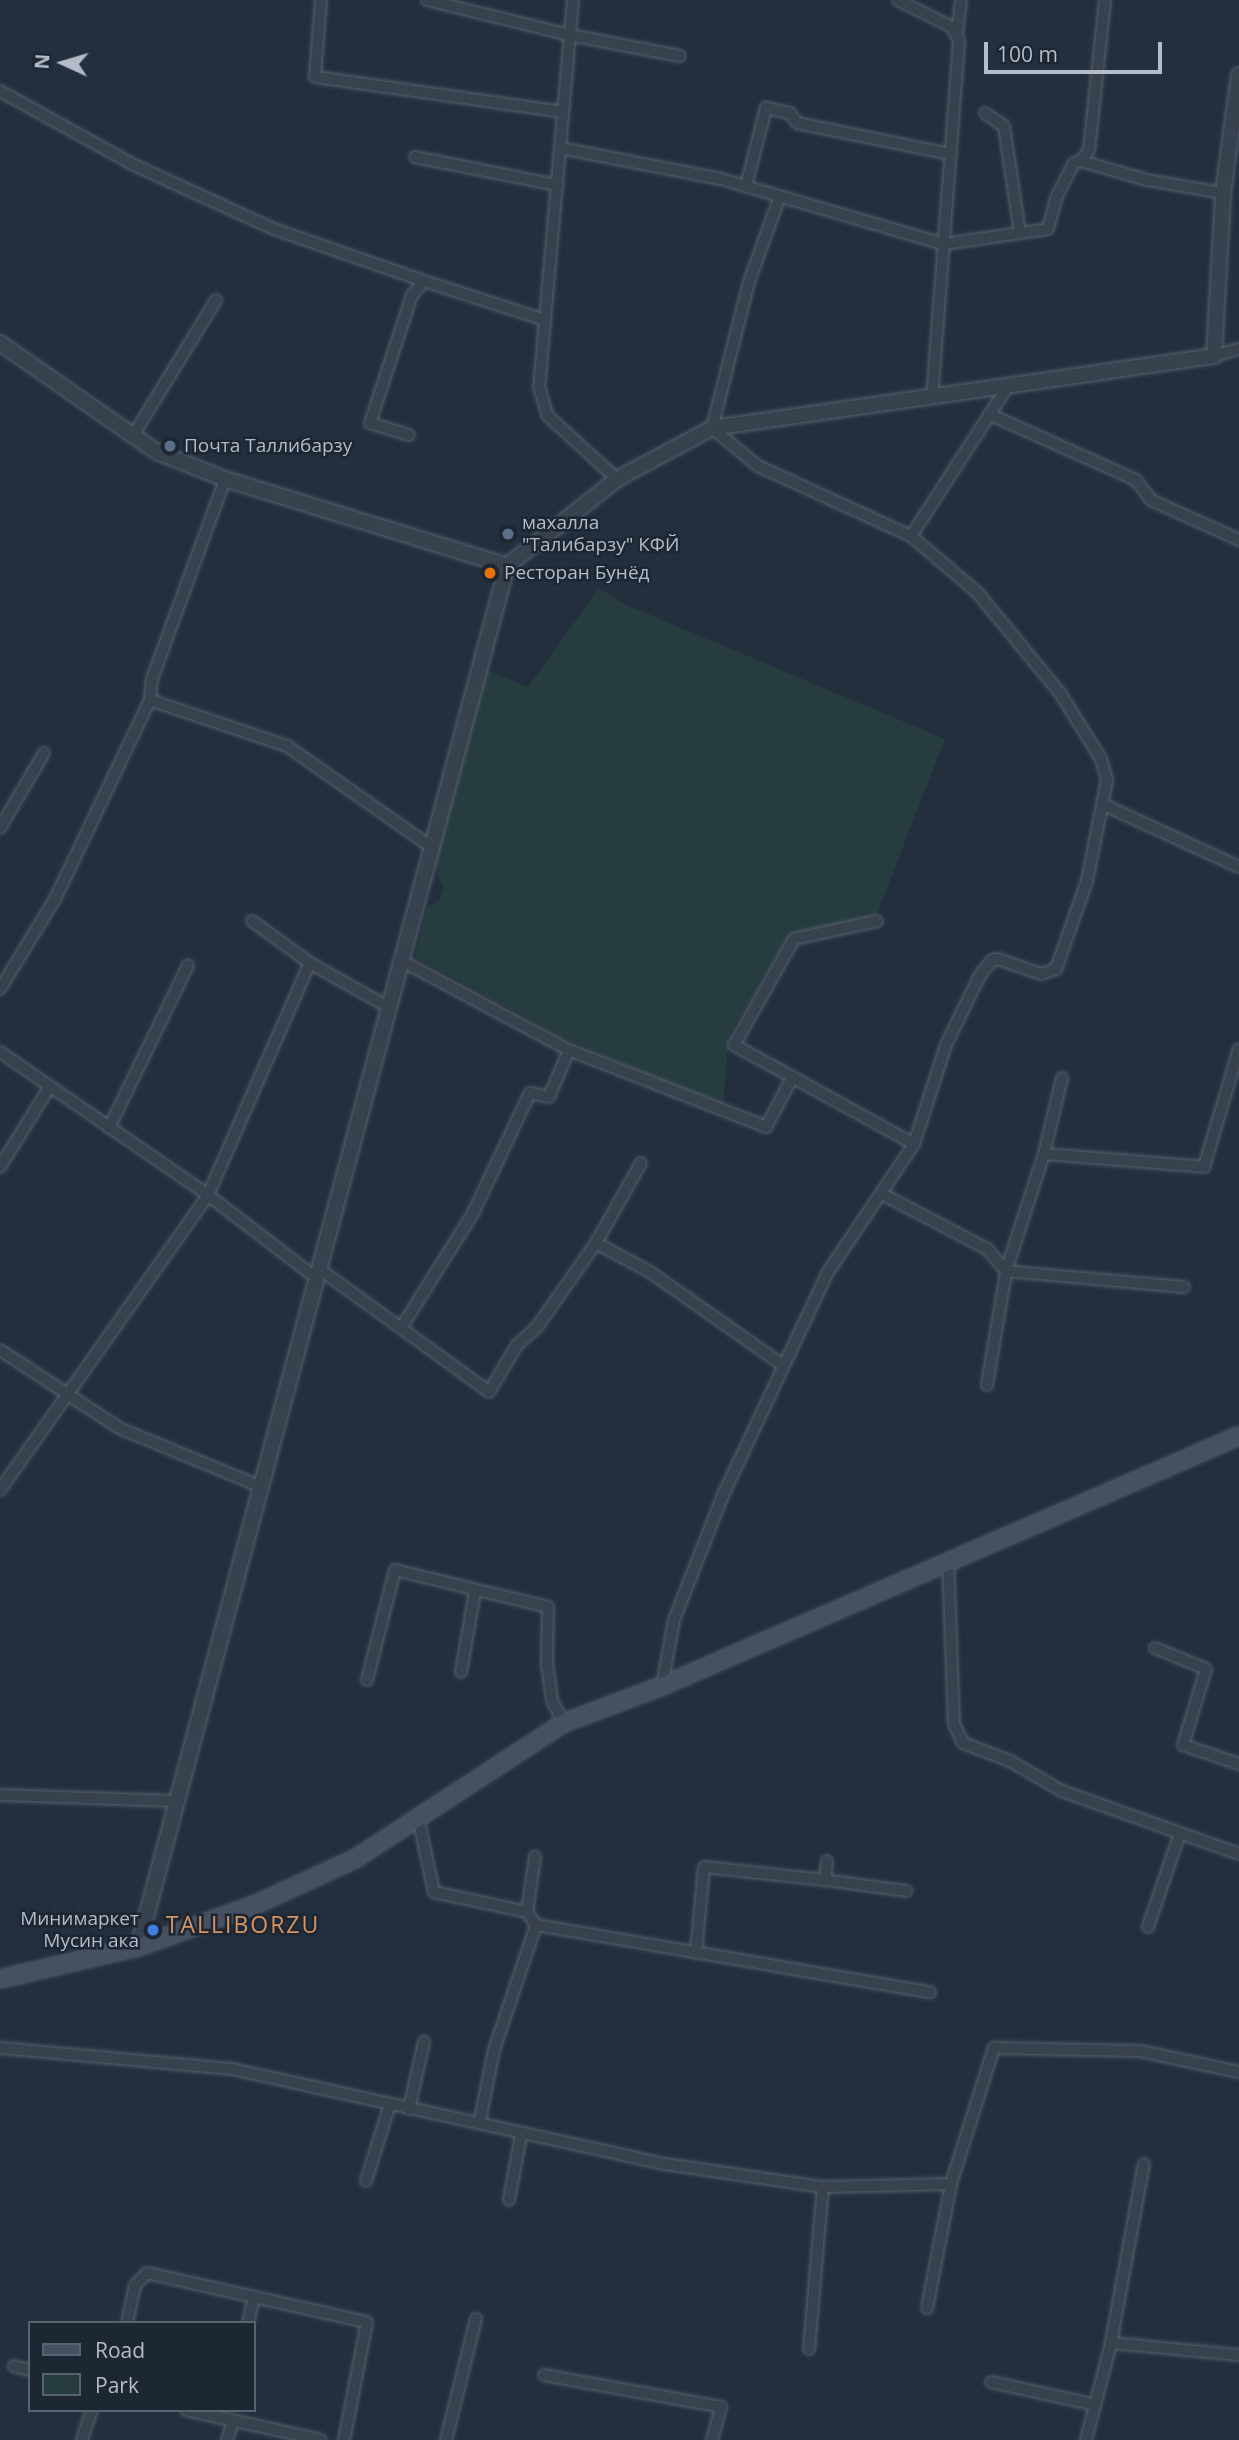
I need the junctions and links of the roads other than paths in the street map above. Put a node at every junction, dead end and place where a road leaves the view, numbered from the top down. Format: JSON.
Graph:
{"nodes":[{"id":1,"x":321,"y":0,"type":"edge"},
{"id":2,"x":427,"y":0,"type":"edge"},
{"id":3,"x":573,"y":0,"type":"edge"},
{"id":4,"x":898,"y":0,"type":"edge"},
{"id":5,"x":961,"y":0,"type":"edge"},
{"id":6,"x":1105,"y":0,"type":"edge"},
{"id":7,"x":957,"y":33,"type":"junction"},
{"id":8,"x":570,"y":35,"type":"junction"},
{"id":9,"x":680,"y":56,"type":"dead end"},
{"id":10,"x":1239,"y":78,"type":"edge"},
{"id":11,"x":0,"y":92,"type":"edge"},
{"id":12,"x":563,"y":112,"type":"junction"},
{"id":13,"x":985,"y":113,"type":"dead end"},
{"id":14,"x":560,"y":148,"type":"junction"},
{"id":15,"x":951,"y":154,"type":"junction"},
{"id":16,"x":415,"y":157,"type":"dead end"},
{"id":17,"x":1081,"y":161,"type":"junction"},
{"id":18,"x":557,"y":185,"type":"junction"},
{"id":19,"x":746,"y":186,"type":"junction"},
{"id":20,"x":1223,"y":193,"type":"junction"},
{"id":21,"x":780,"y":196,"type":"junction"},
{"id":22,"x":1020,"y":233,"type":"junction"},
{"id":23,"x":944,"y":244,"type":"junction"},
{"id":24,"x":424,"y":281,"type":"junction"},
{"id":25,"x":216,"y":300,"type":"dead end"},
{"id":26,"x":545,"y":320,"type":"junction"},
{"id":27,"x":0,"y":343,"type":"edge"},
{"id":28,"x":1239,"y":349,"type":"edge"},
{"id":29,"x":1214,"y":356,"type":"junction"},
{"id":30,"x":1008,"y":386,"type":"junction"},
{"id":31,"x":932,"y":396,"type":"junction"},
{"id":32,"x":989,"y":414,"type":"junction"},
{"id":33,"x":712,"y":428,"type":"junction"},
{"id":34,"x":134,"y":434,"type":"junction"},
{"id":35,"x":409,"y":435,"type":"dead end"},
{"id":36,"x":225,"y":479,"type":"junction"},
{"id":37,"x":617,"y":479,"type":"junction"},
{"id":38,"x":911,"y":536,"type":"junction"},
{"id":39,"x":1239,"y":540,"type":"edge"},
{"id":40,"x":507,"y":566,"type":"junction"},
{"id":41,"x":150,"y":700,"type":"junction"},
{"id":42,"x":44,"y":753,"type":"dead end"},
{"id":43,"x":1104,"y":804,"type":"junction"},
{"id":44,"x":0,"y":827,"type":"edge"},
{"id":45,"x":430,"y":846,"type":"junction"},
{"id":46,"x":1239,"y":867,"type":"edge"},
{"id":47,"x":252,"y":921,"type":"dead end"},
{"id":48,"x":877,"y":921,"type":"dead end"},
{"id":49,"x":402,"y":961,"type":"junction"},
{"id":50,"x":310,"y":963,"type":"junction"},
{"id":51,"x":188,"y":965,"type":"dead end"},
{"id":52,"x":0,"y":989,"type":"edge"},
{"id":53,"x":390,"y":1008,"type":"junction"},
{"id":54,"x":1239,"y":1048,"type":"edge"},
{"id":55,"x":569,"y":1050,"type":"junction"},
{"id":56,"x":0,"y":1052,"type":"edge"},
{"id":57,"x":792,"y":1078,"type":"junction"},
{"id":58,"x":1062,"y":1078,"type":"dead end"},
{"id":59,"x":49,"y":1088,"type":"junction"},
{"id":60,"x":109,"y":1128,"type":"junction"},
{"id":61,"x":914,"y":1144,"type":"junction"},
{"id":62,"x":1044,"y":1154,"type":"junction"},
{"id":63,"x":641,"y":1163,"type":"dead end"},
{"id":64,"x":0,"y":1167,"type":"edge"},
{"id":65,"x":882,"y":1194,"type":"junction"},
{"id":66,"x":208,"y":1195,"type":"junction"},
{"id":67,"x":596,"y":1243,"type":"junction"},
{"id":68,"x":1006,"y":1272,"type":"junction"},
{"id":69,"x":317,"y":1273,"type":"junction"},
{"id":70,"x":1184,"y":1287,"type":"dead end"},
{"id":71,"x":401,"y":1328,"type":"junction"},
{"id":72,"x":0,"y":1350,"type":"edge"},
{"id":73,"x":783,"y":1365,"type":"junction"},
{"id":74,"x":987,"y":1385,"type":"dead end"},
{"id":75,"x":69,"y":1394,"type":"junction"},
{"id":76,"x":1239,"y":1436,"type":"edge"},
{"id":77,"x":259,"y":1486,"type":"junction"},
{"id":78,"x":0,"y":1490,"type":"edge"},
{"id":79,"x":948,"y":1560,"type":"junction"},
{"id":80,"x":475,"y":1592,"type":"junction"},
{"id":81,"x":1155,"y":1648,"type":"dead end"},
{"id":82,"x":461,"y":1672,"type":"dead end"},
{"id":83,"x":367,"y":1680,"type":"dead end"},
{"id":84,"x":662,"y":1686,"type":"junction"},
{"id":85,"x":564,"y":1723,"type":"junction"},
{"id":86,"x":1239,"y":1764,"type":"edge"},
{"id":87,"x":0,"y":1795,"type":"edge"},
{"id":88,"x":176,"y":1801,"type":"junction"},
{"id":89,"x":418,"y":1817,"type":"junction"},
{"id":90,"x":1180,"y":1833,"type":"junction"},
{"id":91,"x":1239,"y":1854,"type":"edge"},
{"id":92,"x":535,"y":1857,"type":"dead end"},
{"id":93,"x":827,"y":1861,"type":"dead end"},
{"id":94,"x":825,"y":1880,"type":"junction"},
{"id":95,"x":906,"y":1891,"type":"dead end"},
{"id":96,"x":527,"y":1912,"type":"junction"},
{"id":97,"x":536,"y":1925,"type":"junction"},
{"id":98,"x":1148,"y":1927,"type":"dead end"},
{"id":99,"x":138,"y":1947,"type":"junction"},
{"id":100,"x":696,"y":1953,"type":"junction"},
{"id":101,"x":0,"y":1979,"type":"edge"},
{"id":102,"x":930,"y":1992,"type":"dead end"},
{"id":103,"x":424,"y":2042,"type":"dead end"},
{"id":104,"x":0,"y":2048,"type":"edge"},
{"id":105,"x":1239,"y":2072,"type":"edge"},
{"id":106,"x":390,"y":2105,"type":"junction"},
{"id":107,"x":409,"y":2109,"type":"junction"},
{"id":108,"x":480,"y":2120,"type":"junction"},
{"id":109,"x":521,"y":2135,"type":"junction"},
{"id":110,"x":1144,"y":2164,"type":"dead end"},
{"id":111,"x":366,"y":2181,"type":"dead end"},
{"id":112,"x":951,"y":2184,"type":"junction"},
{"id":113,"x":823,"y":2187,"type":"junction"},
{"id":114,"x":509,"y":2200,"type":"dead end"},
{"id":115,"x":254,"y":2297,"type":"junction"},
{"id":116,"x":927,"y":2308,"type":"dead end"},
{"id":117,"x":475,"y":2319,"type":"dead end"},
{"id":118,"x":127,"y":2321,"type":"edge"},
{"id":119,"x":248,"y":2321,"type":"edge"},
{"id":120,"x":1111,"y":2343,"type":"junction"},
{"id":121,"x":809,"y":2349,"type":"dead end"},
{"id":122,"x":1239,"y":2355,"type":"edge"},
{"id":123,"x":14,"y":2366,"type":"dead end"},
{"id":124,"x":28,"y":2370,"type":"edge"},
{"id":125,"x":544,"y":2375,"type":"dead end"},
{"id":126,"x":991,"y":2382,"type":"dead end"},
{"id":127,"x":1096,"y":2405,"type":"junction"},
{"id":128,"x":91,"y":2412,"type":"edge"},
{"id":129,"x":198,"y":2412,"type":"edge"},
{"id":130,"x":229,"y":2417,"type":"edge"},
{"id":131,"x":82,"y":2440,"type":"edge"},
{"id":132,"x":228,"y":2440,"type":"edge"},
{"id":133,"x":321,"y":2440,"type":"edge"},
{"id":134,"x":344,"y":2440,"type":"edge"},
{"id":135,"x":446,"y":2440,"type":"edge"},
{"id":136,"x":712,"y":2440,"type":"edge"},
{"id":137,"x":1086,"y":2440,"type":"edge"}],
"edges":[{"from":1,"to":12,"type":"street"},
{"from":2,"to":8,"type":"street"},
{"from":3,"to":8,"type":"street"},
{"from":4,"to":7,"type":"street"},
{"from":5,"to":7,"type":"street"},
{"from":6,"to":17,"type":"street"},
{"from":7,"to":15,"type":"street"},
{"from":8,"to":9,"type":"street"},
{"from":8,"to":12,"type":"street"},
{"from":10,"to":20,"type":"street"},
{"from":11,"to":24,"type":"street"},
{"from":12,"to":14,"type":"street"},
{"from":13,"to":22,"type":"street"},
{"from":14,"to":18,"type":"street"},
{"from":14,"to":19,"type":"street"},
{"from":15,"to":19,"type":"street"},
{"from":15,"to":23,"type":"street"},
{"from":16,"to":18,"type":"street"},
{"from":17,"to":20,"type":"street"},
{"from":17,"to":22,"type":"street"},
{"from":18,"to":26,"type":"street"},
{"from":19,"to":21,"type":"street"},
{"from":20,"to":29,"type":"street"},
{"from":21,"to":23,"type":"street"},
{"from":21,"to":33,"type":"street"},
{"from":22,"to":23,"type":"street"},
{"from":23,"to":31,"type":"street"},
{"from":24,"to":26,"type":"street"},
{"from":24,"to":35,"type":"street"},
{"from":25,"to":34,"type":"street"},
{"from":26,"to":37,"type":"street"},
{"from":27,"to":34,"type":"street"},
{"from":28,"to":29,"type":"street"},
{"from":29,"to":30,"type":"street"},
{"from":30,"to":31,"type":"street"},
{"from":30,"to":32,"type":"street"},
{"from":31,"to":33,"type":"street"},
{"from":32,"to":38,"type":"street"},
{"from":32,"to":39,"type":"street"},
{"from":33,"to":37,"type":"street"},
{"from":33,"to":38,"type":"street"},
{"from":34,"to":36,"type":"street"},
{"from":36,"to":40,"type":"street"},
{"from":36,"to":41,"type":"street"},
{"from":37,"to":40,"type":"street"},
{"from":38,"to":43,"type":"street"},
{"from":40,"to":45,"type":"street"},
{"from":41,"to":45,"type":"street"},
{"from":41,"to":52,"type":"street"},
{"from":42,"to":44,"type":"street"},
{"from":43,"to":46,"type":"street"},
{"from":43,"to":61,"type":"street"},
{"from":45,"to":49,"type":"street"},
{"from":47,"to":50,"type":"street"},
{"from":48,"to":57,"type":"street"},
{"from":49,"to":53,"type":"street"},
{"from":49,"to":55,"type":"street"},
{"from":50,"to":53,"type":"street"},
{"from":50,"to":66,"type":"street"},
{"from":51,"to":60,"type":"street"},
{"from":53,"to":69,"type":"street"},
{"from":54,"to":62,"type":"street"},
{"from":55,"to":57,"type":"street"},
{"from":55,"to":71,"type":"street"},
{"from":56,"to":59,"type":"street"},
{"from":57,"to":61,"type":"street"},
{"from":58,"to":62,"type":"street"},
{"from":59,"to":60,"type":"street"},
{"from":59,"to":64,"type":"street"},
{"from":60,"to":66,"type":"street"},
{"from":61,"to":65,"type":"street"},
{"from":62,"to":68,"type":"street"},
{"from":63,"to":67,"type":"street"},
{"from":65,"to":68,"type":"street"},
{"from":65,"to":73,"type":"street"},
{"from":66,"to":69,"type":"street"},
{"from":66,"to":75,"type":"street"},
{"from":67,"to":71,"type":"street"},
{"from":67,"to":73,"type":"street"},
{"from":68,"to":70,"type":"street"},
{"from":68,"to":74,"type":"street"},
{"from":69,"to":71,"type":"street"},
{"from":69,"to":77,"type":"street"},
{"from":72,"to":75,"type":"street"},
{"from":73,"to":84,"type":"street"},
{"from":75,"to":77,"type":"street"},
{"from":75,"to":78,"type":"street"},
{"from":76,"to":79,"type":"main road"},
{"from":77,"to":88,"type":"street"},
{"from":79,"to":84,"type":"main road"},
{"from":79,"to":90,"type":"street"},
{"from":80,"to":82,"type":"street"},
{"from":80,"to":83,"type":"street"},
{"from":80,"to":85,"type":"street"},
{"from":81,"to":86,"type":"street"},
{"from":84,"to":85,"type":"main road"},
{"from":85,"to":89,"type":"main road"},
{"from":87,"to":88,"type":"street"},
{"from":88,"to":99,"type":"street"},
{"from":89,"to":96,"type":"street"},
{"from":89,"to":99,"type":"main road"},
{"from":90,"to":91,"type":"street"},
{"from":90,"to":98,"type":"street"},
{"from":92,"to":96,"type":"street"},
{"from":93,"to":94,"type":"street"},
{"from":94,"to":95,"type":"street"},
{"from":94,"to":100,"type":"street"},
{"from":96,"to":97,"type":"street"},
{"from":97,"to":100,"type":"street"},
{"from":97,"to":108,"type":"street"},
{"from":99,"to":101,"type":"main road"},
{"from":100,"to":102,"type":"street"},
{"from":103,"to":107,"type":"street"},
{"from":104,"to":106,"type":"street"},
{"from":105,"to":112,"type":"street"},
{"from":106,"to":107,"type":"street"},
{"from":106,"to":111,"type":"street"},
{"from":107,"to":108,"type":"street"},
{"from":108,"to":109,"type":"street"},
{"from":109,"to":113,"type":"street"},
{"from":109,"to":114,"type":"street"},
{"from":110,"to":120,"type":"street"},
{"from":112,"to":113,"type":"street"},
{"from":112,"to":116,"type":"street"},
{"from":113,"to":121,"type":"street"},
{"from":115,"to":118,"type":"street"},
{"from":115,"to":119,"type":"street"},
{"from":115,"to":134,"type":"street"},
{"from":117,"to":135,"type":"street"},
{"from":120,"to":122,"type":"street"},
{"from":120,"to":127,"type":"street"},
{"from":123,"to":124,"type":"street"},
{"from":125,"to":136,"type":"street"},
{"from":126,"to":127,"type":"street"},
{"from":127,"to":137,"type":"street"},
{"from":128,"to":131,"type":"street"},
{"from":129,"to":130,"type":"street"},
{"from":130,"to":132,"type":"street"},
{"from":130,"to":133,"type":"street"}]}
